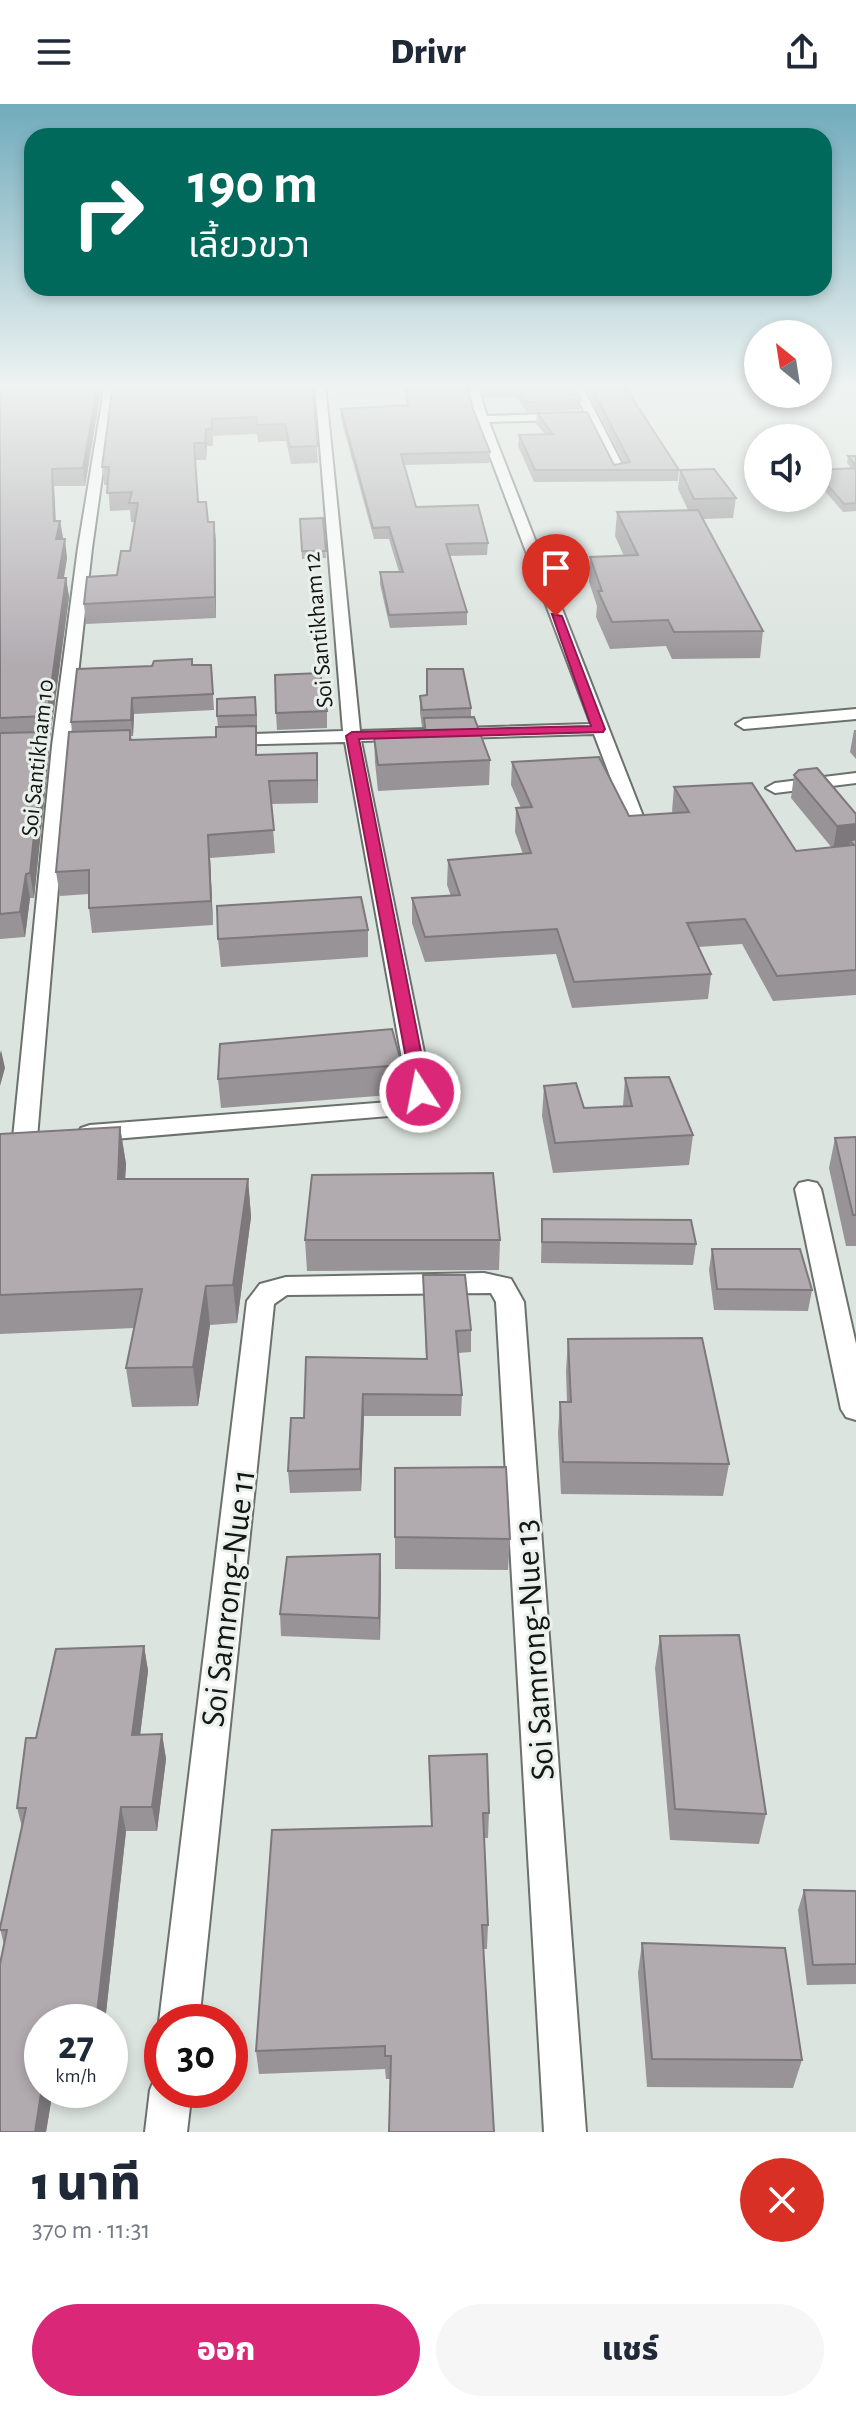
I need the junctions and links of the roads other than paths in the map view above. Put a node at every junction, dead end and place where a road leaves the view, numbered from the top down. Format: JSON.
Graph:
{"nodes":[{"id":1,"x":98,"y":479,"type":"edge"},
{"id":2,"x":329,"y":479,"type":"edge"},
{"id":3,"x":505,"y":479,"type":"edge"},
{"id":4,"x":856,"y":714,"type":"edge"},
{"id":5,"x":744,"y":724,"type":"dead end"},
{"id":6,"x":599,"y":729,"type":"junction"},
{"id":7,"x":352,"y":736,"type":"junction"},
{"id":8,"x":214,"y":741,"type":"edge"},
{"id":9,"x":856,"y":778,"type":"edge"},
{"id":10,"x":775,"y":788,"type":"dead end"},
{"id":11,"x":639,"y":829,"type":"edge"},
{"id":12,"x":25,"y":1138,"type":"junction"},
{"id":13,"x":0,"y":1140,"type":"edge"},
{"id":14,"x":808,"y":1189,"type":"dead end"},
{"id":15,"x":385,"y":1284,"type":"joint"},
{"id":16,"x":856,"y":1409,"type":"edge"},
{"id":17,"x":181,"y":2004,"type":"edge"},
{"id":18,"x":169,"y":2108,"type":"edge"},
{"id":19,"x":166,"y":2132,"type":"edge"},
{"id":20,"x":565,"y":2132,"type":"edge"}],
"edges":[{"from":1,"to":12,"type":"street","name":"Soi Santikham 10"},
{"from":2,"to":7,"type":"street","name":"Soi Santikham 12"},
{"from":3,"to":6,"type":"street"},
{"from":4,"to":5,"type":"street"},
{"from":6,"to":7,"type":"street"},
{"from":6,"to":11,"type":"street"},
{"from":7,"to":8,"type":"street"},
{"from":7,"to":12,"type":"street","name":"Soi Santikham 12"},
{"from":9,"to":10,"type":"street"},
{"from":12,"to":13,"type":"street"},
{"from":14,"to":16,"type":"street"},
{"from":15,"to":17,"type":"street","name":"Soi Samrong-Nue 11"},
{"from":15,"to":20,"type":"street","name":"Soi Samrong-Nue 13"},
{"from":18,"to":19,"type":"street"}]}
